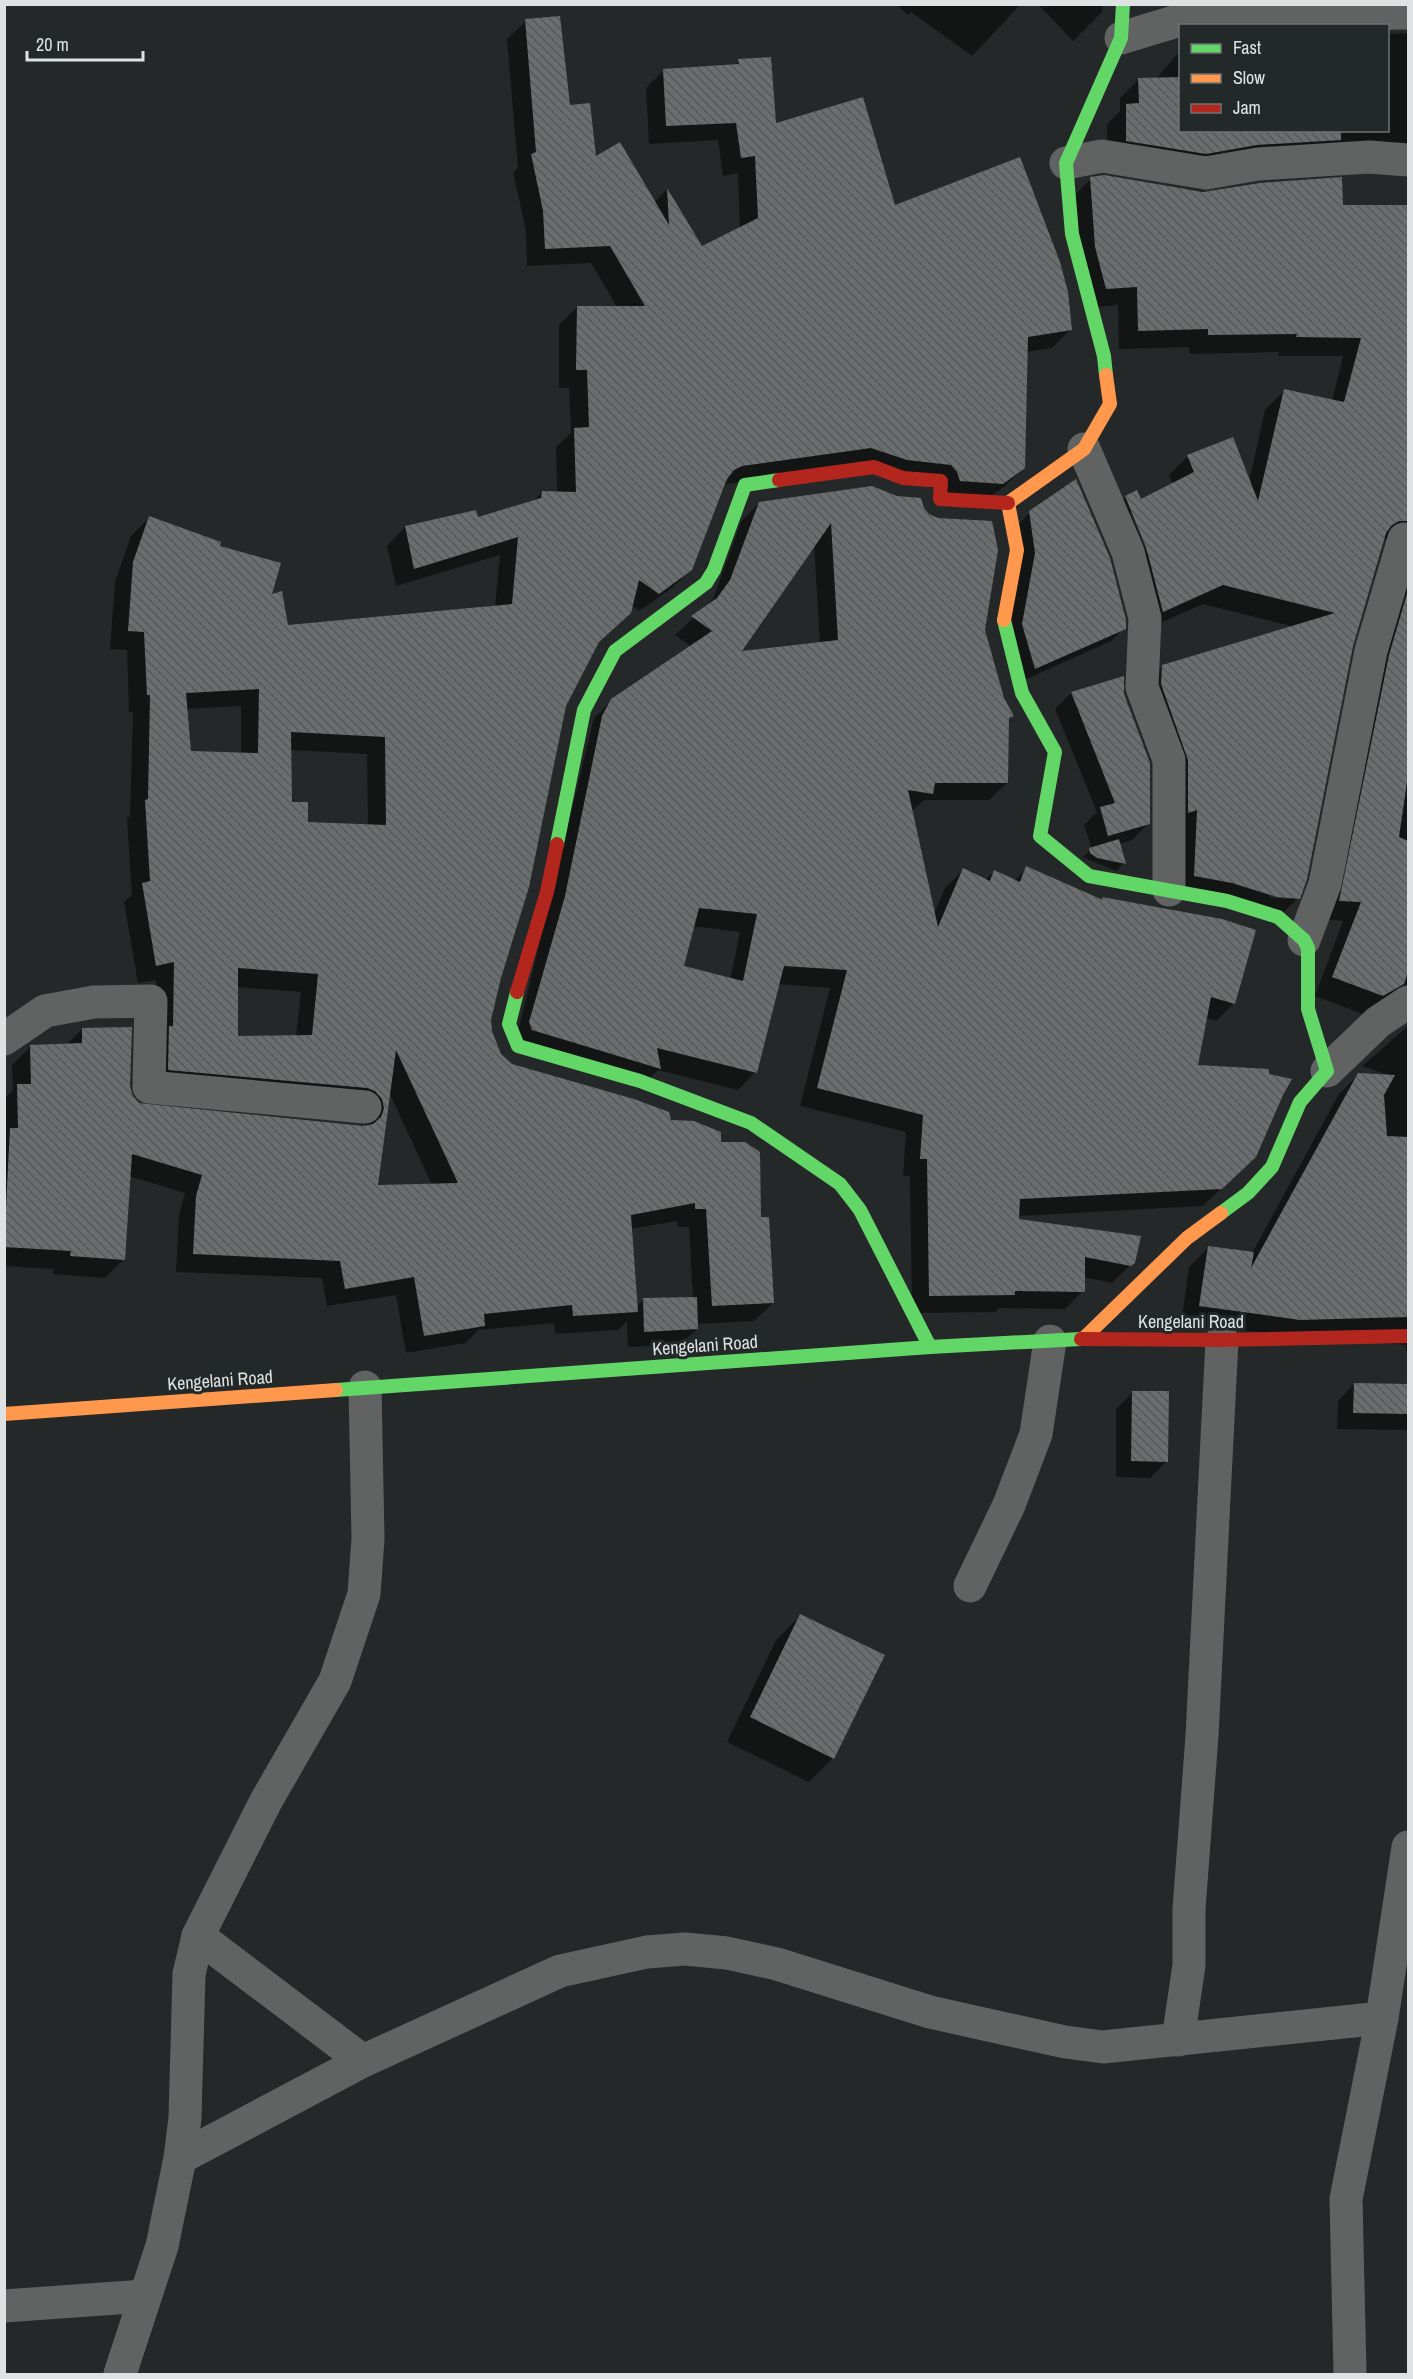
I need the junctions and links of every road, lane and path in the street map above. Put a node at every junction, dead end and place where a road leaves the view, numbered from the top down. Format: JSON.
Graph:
{"nodes":[{"id":1,"x":1123,"y":4,"type":"edge"},
{"id":2,"x":1408,"y":13,"type":"edge"},
{"id":3,"x":1121,"y":38,"type":"junction"},
{"id":4,"x":1408,"y":160,"type":"edge"},
{"id":5,"x":1065,"y":163,"type":"junction"},
{"id":6,"x":1084,"y":449,"type":"junction"},
{"id":7,"x":1008,"y":503,"type":"junction"},
{"id":8,"x":1404,"y":539,"type":"dead end"},
{"id":9,"x":1169,"y":890,"type":"junction"},
{"id":10,"x":1304,"y":940,"type":"junction"},
{"id":11,"x":1408,"y":1002,"type":"edge"},
{"id":12,"x":4,"y":1039,"type":"edge"},
{"id":13,"x":1327,"y":1071,"type":"junction"},
{"id":14,"x":364,"y":1107,"type":"dead end"},
{"id":15,"x":1408,"y":1336,"type":"edge"},
{"id":16,"x":1083,"y":1339,"type":"junction"},
{"id":17,"x":1222,"y":1340,"type":"junction"},
{"id":18,"x":1050,"y":1341,"type":"junction"},
{"id":19,"x":930,"y":1347,"type":"junction"},
{"id":20,"x":365,"y":1387,"type":"junction"},
{"id":21,"x":4,"y":1414,"type":"edge"},
{"id":22,"x":970,"y":1586,"type":"dead end"},
{"id":23,"x":1408,"y":1847,"type":"edge"},
{"id":24,"x":198,"y":1936,"type":"junction"},
{"id":25,"x":1382,"y":2018,"type":"junction"},
{"id":26,"x":1178,"y":2040,"type":"junction"},
{"id":27,"x":363,"y":2061,"type":"junction"},
{"id":28,"x":180,"y":2158,"type":"junction"},
{"id":29,"x":145,"y":2296,"type":"junction"},
{"id":30,"x":4,"y":2306,"type":"edge"},
{"id":31,"x":120,"y":2374,"type":"edge"},
{"id":32,"x":1350,"y":2374,"type":"edge"}],
"edges":[{"from":1,"to":3,"type":"street"},
{"from":2,"to":3,"type":"street"},
{"from":3,"to":5,"type":"street"},
{"from":4,"to":5,"type":"street"},
{"from":5,"to":6,"type":"street"},
{"from":6,"to":7,"type":"street"},
{"from":6,"to":9,"type":"street"},
{"from":7,"to":9,"type":"street"},
{"from":7,"to":19,"type":"street"},
{"from":8,"to":10,"type":"street"},
{"from":9,"to":10,"type":"street"},
{"from":10,"to":13,"type":"street"},
{"from":11,"to":13,"type":"street"},
{"from":12,"to":14,"type":"street"},
{"from":13,"to":16,"type":"street"},
{"from":15,"to":17,"type":"street","name":"Kengelani Road"},
{"from":16,"to":17,"type":"street","name":"Kengelani Road"},
{"from":16,"to":18,"type":"street","name":"Kengelani Road"},
{"from":17,"to":26,"type":"street"},
{"from":18,"to":19,"type":"street","name":"Kengelani Road"},
{"from":18,"to":22,"type":"street"},
{"from":19,"to":20,"type":"street","name":"Kengelani Road"},
{"from":20,"to":21,"type":"street","name":"Kengelani Road"},
{"from":20,"to":24,"type":"street"},
{"from":23,"to":25,"type":"street"},
{"from":24,"to":27,"type":"street"},
{"from":24,"to":28,"type":"street"},
{"from":25,"to":26,"type":"street"},
{"from":25,"to":32,"type":"street"},
{"from":26,"to":27,"type":"street"},
{"from":27,"to":28,"type":"street"},
{"from":28,"to":29,"type":"street"},
{"from":29,"to":30,"type":"street"},
{"from":29,"to":31,"type":"street"}]}
